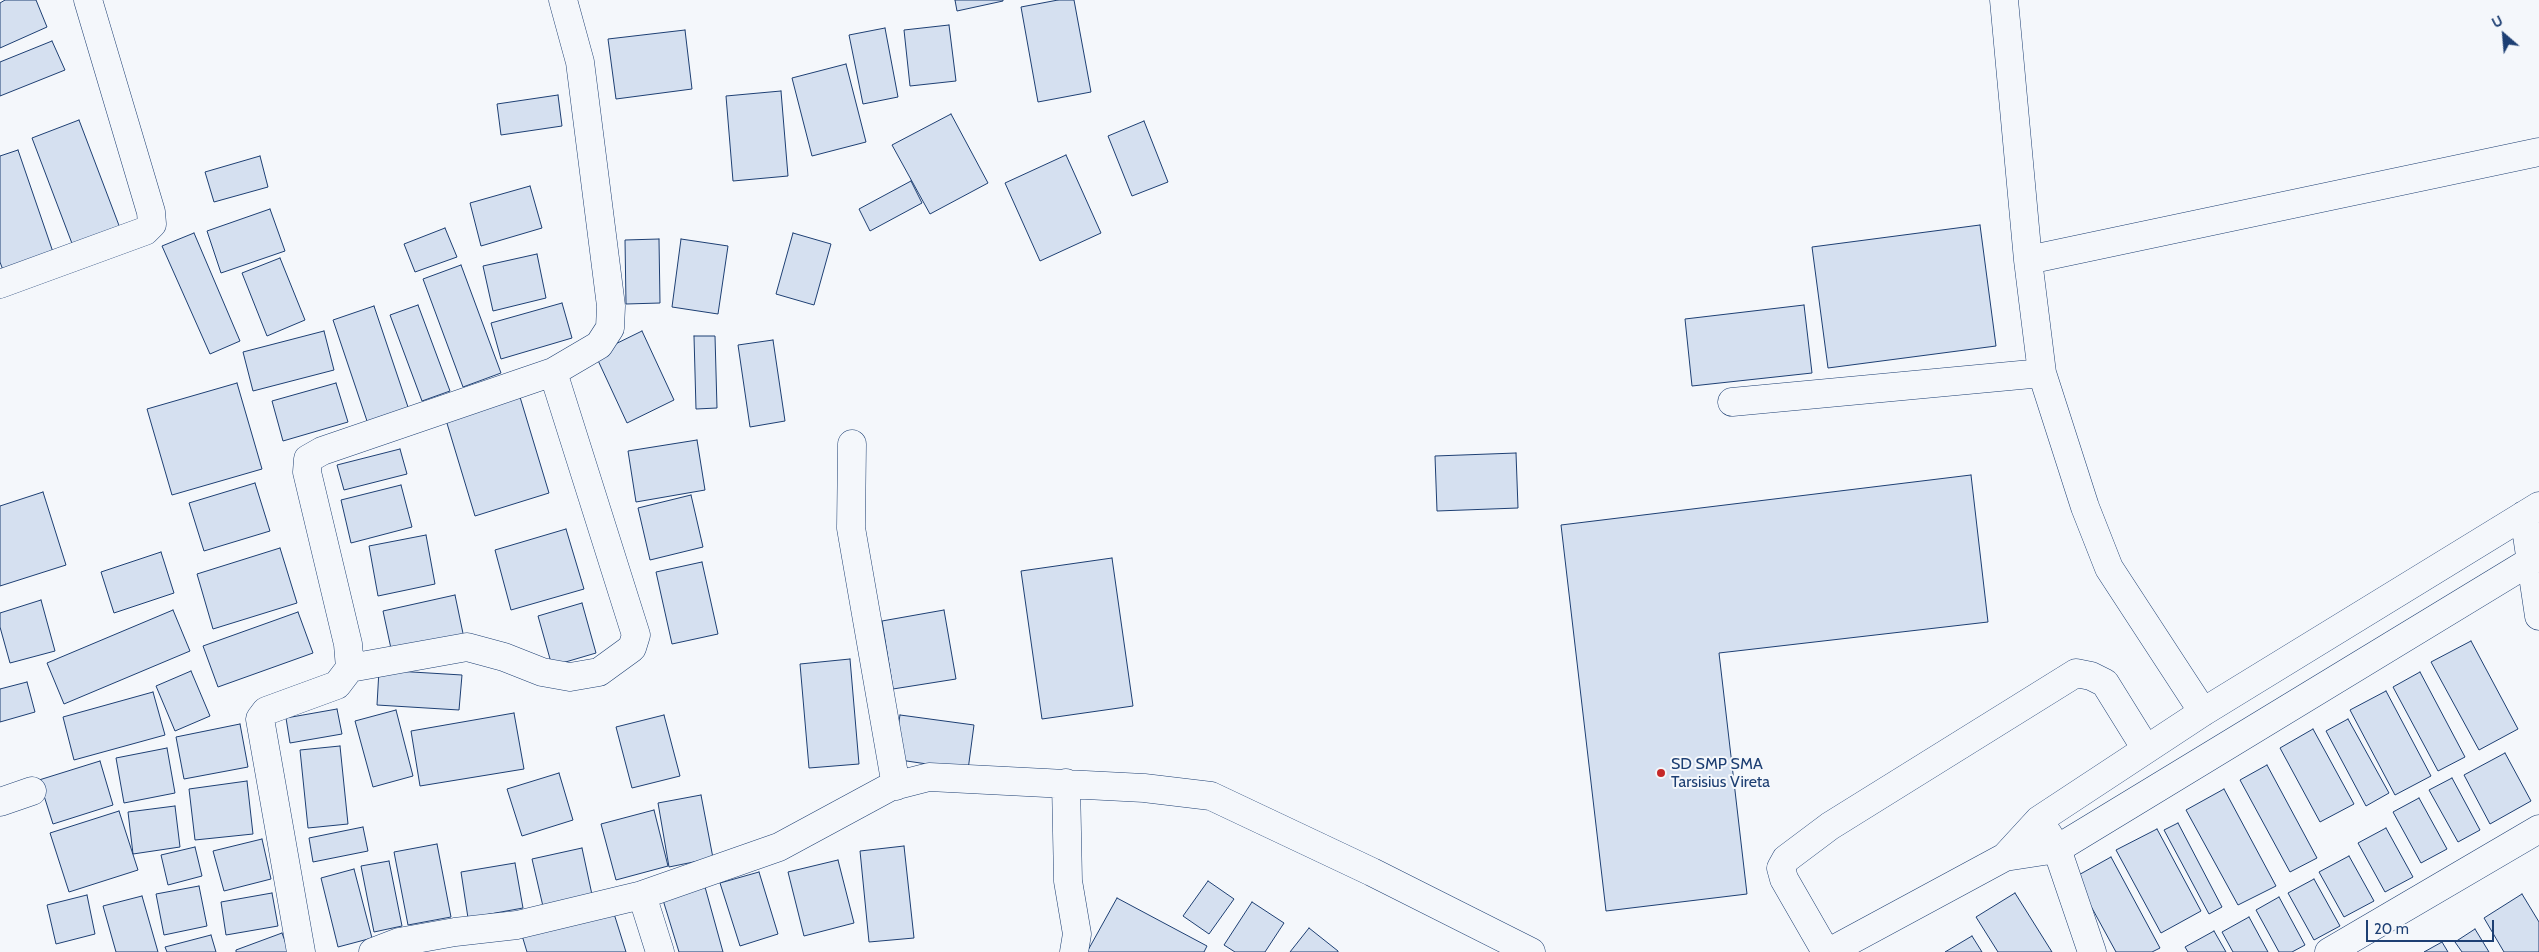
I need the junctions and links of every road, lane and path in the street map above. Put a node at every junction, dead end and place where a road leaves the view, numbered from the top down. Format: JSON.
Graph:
{"nodes":[{"id":1,"x":88,"y":0,"type":"edge"},
{"id":2,"x":563,"y":0,"type":"edge"},
{"id":3,"x":2004,"y":0,"type":"edge"},
{"id":4,"x":2539,"y":152,"type":"edge"},
{"id":5,"x":2028,"y":260,"type":"junction"},
{"id":6,"x":0,"y":284,"type":"edge"},
{"id":7,"x":553,"y":372,"type":"junction"},
{"id":8,"x":2042,"y":373,"type":"junction"},
{"id":9,"x":1732,"y":402,"type":"dead end"},
{"id":10,"x":852,"y":444,"type":"dead end"},
{"id":11,"x":2531,"y":510,"type":"edge"},
{"id":12,"x":2535,"y":559,"type":"edge"},
{"id":13,"x":2539,"y":616,"type":"edge"},
{"id":14,"x":350,"y":668,"type":"junction"},
{"id":15,"x":2203,"y":712,"type":"junction"},
{"id":16,"x":2146,"y":749,"type":"junction"},
{"id":17,"x":1066,"y":783,"type":"junction"},
{"id":18,"x":896,"y":786,"type":"junction"},
{"id":19,"x":32,"y":791,"type":"dead end"},
{"id":20,"x":0,"y":802,"type":"edge"},
{"id":21,"x":2039,"y":820,"type":"junction"},
{"id":22,"x":2539,"y":829,"type":"edge"},
{"id":23,"x":2057,"y":849,"type":"junction"},
{"id":24,"x":2005,"y":857,"type":"junction"},
{"id":25,"x":642,"y":894,"type":"junction"},
{"id":26,"x":301,"y":952,"type":"edge"},
{"id":27,"x":373,"y":952,"type":"edge"},
{"id":28,"x":660,"y":952,"type":"edge"},
{"id":29,"x":1074,"y":952,"type":"edge"},
{"id":30,"x":1531,"y":952,"type":"edge"},
{"id":31,"x":1828,"y":952,"type":"edge"},
{"id":32,"x":2092,"y":952,"type":"edge"},
{"id":33,"x":2329,"y":952,"type":"edge"}],
"edges":[{"from":1,"to":6,"type":"street"},
{"from":2,"to":7,"type":"street"},
{"from":3,"to":5,"type":"street"},
{"from":4,"to":5,"type":"street"},
{"from":5,"to":8,"type":"street"},
{"from":7,"to":14,"type":"street"},
{"from":7,"to":14,"type":"street"},
{"from":8,"to":9,"type":"street"},
{"from":8,"to":15,"type":"street"},
{"from":10,"to":18,"type":"street"},
{"from":11,"to":12,"type":"street"},
{"from":11,"to":15,"type":"street"},
{"from":12,"to":13,"type":"street"},
{"from":12,"to":23,"type":"street"},
{"from":14,"to":26,"type":"street"},
{"from":15,"to":16,"type":"street"},
{"from":16,"to":21,"type":"street"},
{"from":16,"to":31,"type":"street"},
{"from":17,"to":18,"type":"street"},
{"from":17,"to":29,"type":"street"},
{"from":17,"to":30,"type":"street"},
{"from":18,"to":25,"type":"street"},
{"from":19,"to":20,"type":"street"},
{"from":21,"to":23,"type":"street"},
{"from":21,"to":24,"type":"street"},
{"from":22,"to":33,"type":"street"},
{"from":23,"to":24,"type":"street"},
{"from":23,"to":32,"type":"street"},
{"from":24,"to":31,"type":"street"},
{"from":25,"to":27,"type":"street"},
{"from":25,"to":28,"type":"street"}]}
